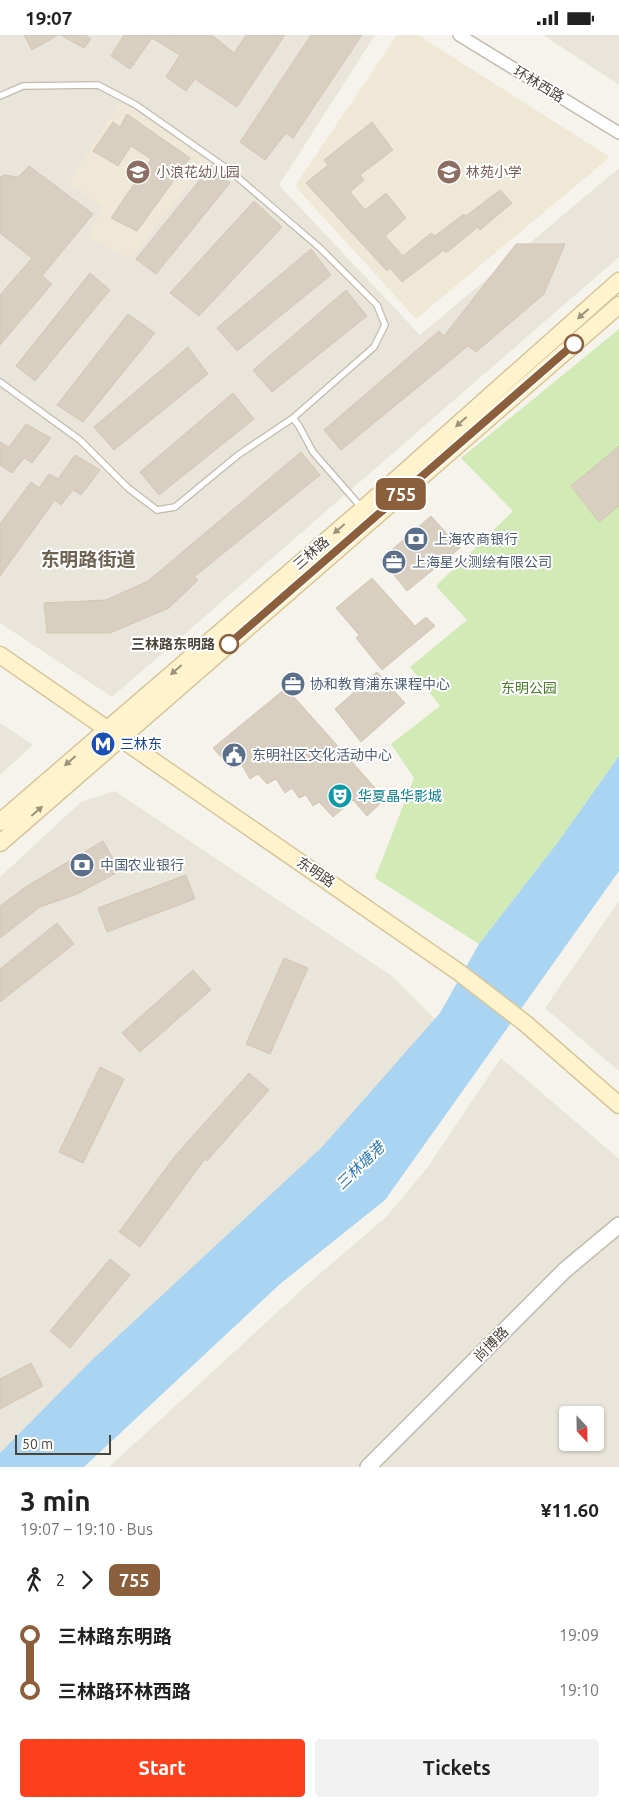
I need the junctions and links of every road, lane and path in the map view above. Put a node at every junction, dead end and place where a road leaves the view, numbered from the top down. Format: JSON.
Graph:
{"nodes":[{"id":1,"x":459,"y":35,"type":"edge"},
{"id":2,"x":0,"y":96,"type":"edge"},
{"id":3,"x":619,"y":133,"type":"edge"},
{"id":4,"x":619,"y":281,"type":"edge"},
{"id":5,"x":619,"y":305,"type":"edge"},
{"id":6,"x":0,"y":383,"type":"edge"},
{"id":7,"x":293,"y":417,"type":"junction"},
{"id":8,"x":363,"y":509,"type":"junction"},
{"id":9,"x":0,"y":655,"type":"edge"},
{"id":10,"x":114,"y":734,"type":"junction"},
{"id":11,"x":0,"y":821,"type":"edge"},
{"id":12,"x":0,"y":843,"type":"edge"},
{"id":13,"x":619,"y":1105,"type":"edge"},
{"id":14,"x":619,"y":1225,"type":"edge"},
{"id":15,"x":368,"y":1467,"type":"edge"}],
"edges":[{"from":1,"to":3,"type":"street","name":"环林西路"},
{"from":2,"to":7,"type":"lane"},
{"from":4,"to":8,"type":"main road","name":"三林路","one_way":true},
{"from":5,"to":10,"type":"main road","name":"三林路"},
{"from":6,"to":7,"type":"lane"},
{"from":7,"to":8,"type":"lane"},
{"from":8,"to":10,"type":"main road","name":"三林路","one_way":true},
{"from":9,"to":10,"type":"main road","name":"东明路"},
{"from":10,"to":11,"type":"main road","name":"三林路","one_way":true},
{"from":12,"to":10,"type":"main road","name":"三林路","one_way":true},
{"from":10,"to":13,"type":"main road","name":"东明路"},
{"from":14,"to":15,"type":"street","name":"尚博路"}]}
